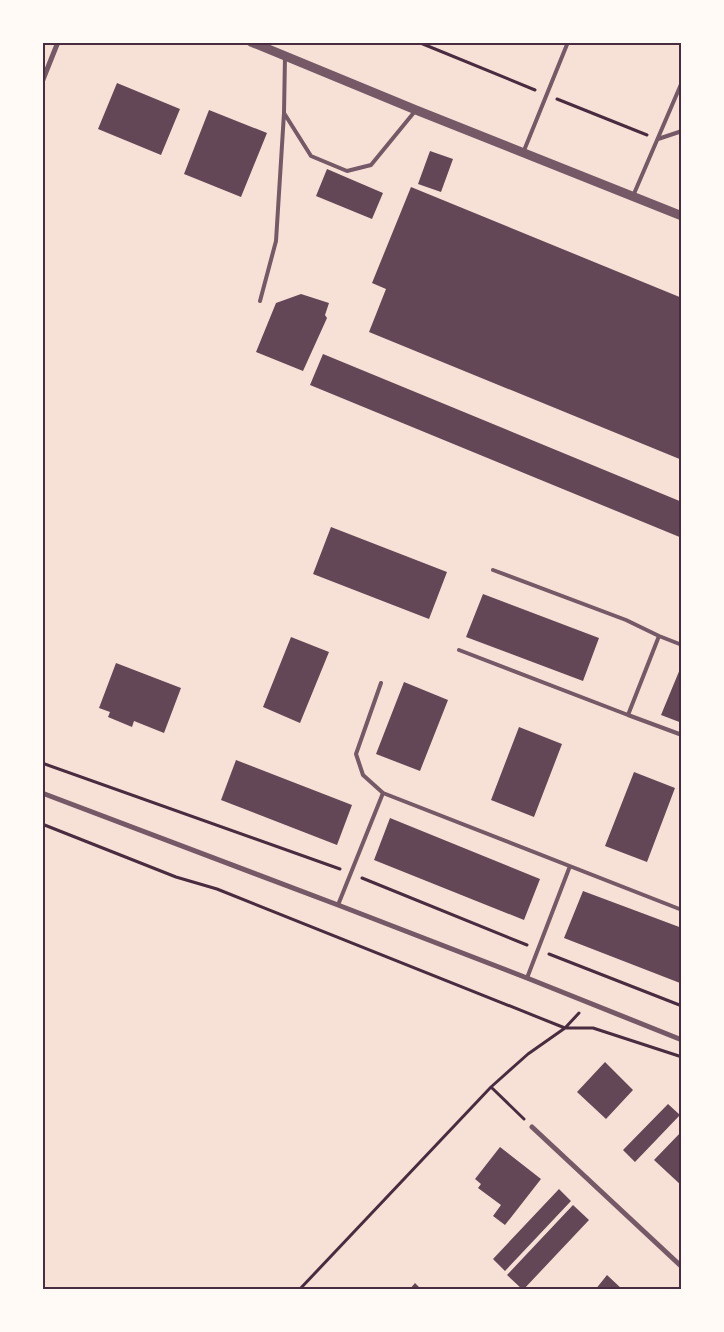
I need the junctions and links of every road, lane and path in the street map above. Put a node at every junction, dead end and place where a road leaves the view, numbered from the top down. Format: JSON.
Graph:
{"nodes":[{"id":1,"x":58,"y":42,"type":"edge"},
{"id":2,"x":251,"y":42,"type":"edge"},
{"id":3,"x":568,"y":42,"type":"edge"},
{"id":4,"x":285,"y":56,"type":"junction"},
{"id":5,"x":42,"y":82,"type":"edge"},
{"id":6,"x":682,"y":82,"type":"edge"},
{"id":7,"x":416,"y":110,"type":"junction"},
{"id":8,"x":284,"y":113,"type":"junction"},
{"id":9,"x":682,"y":131,"type":"edge"},
{"id":10,"x":658,"y":139,"type":"junction"},
{"id":11,"x":524,"y":153,"type":"junction"},
{"id":12,"x":633,"y":196,"type":"junction"},
{"id":13,"x":682,"y":216,"type":"edge"},
{"id":14,"x":260,"y":301,"type":"dead end"},
{"id":15,"x":493,"y":570,"type":"dead end"},
{"id":16,"x":659,"y":636,"type":"junction"},
{"id":17,"x":682,"y":645,"type":"edge"},
{"id":18,"x":459,"y":650,"type":"dead end"},
{"id":19,"x":381,"y":683,"type":"dead end"},
{"id":20,"x":628,"y":714,"type":"junction"},
{"id":21,"x":682,"y":735,"type":"edge"},
{"id":22,"x":42,"y":793,"type":"edge"},
{"id":23,"x":383,"y":793,"type":"junction"},
{"id":24,"x":42,"y":824,"type":"edge"},
{"id":25,"x":570,"y":866,"type":"junction"},
{"id":26,"x":338,"y":905,"type":"junction"},
{"id":27,"x":682,"y":910,"type":"edge"},
{"id":28,"x":527,"y":978,"type":"junction"},
{"id":29,"x":588,"y":1004,"type":"junction"},
{"id":30,"x":565,"y":1028,"type":"junction"},
{"id":31,"x":682,"y":1040,"type":"edge"},
{"id":32,"x":682,"y":1057,"type":"edge"},
{"id":33,"x":491,"y":1087,"type":"junction"},
{"id":34,"x":532,"y":1127,"type":"joint"},
{"id":35,"x":682,"y":1267,"type":"edge"},
{"id":36,"x":300,"y":1290,"type":"edge"}],
"edges":[{"from":1,"to":5,"type":"street"},
{"from":2,"to":4,"type":"street"},
{"from":3,"to":11,"type":"lane"},
{"from":4,"to":7,"type":"street"},
{"from":4,"to":8,"type":"lane"},
{"from":6,"to":10,"type":"lane"},
{"from":7,"to":8,"type":"lane"},
{"from":7,"to":11,"type":"street"},
{"from":8,"to":14,"type":"lane"},
{"from":9,"to":10,"type":"lane"},
{"from":10,"to":12,"type":"lane"},
{"from":11,"to":12,"type":"street"},
{"from":12,"to":13,"type":"street"},
{"from":15,"to":16,"type":"lane"},
{"from":16,"to":17,"type":"lane"},
{"from":16,"to":20,"type":"lane"},
{"from":18,"to":20,"type":"lane"},
{"from":19,"to":23,"type":"lane"},
{"from":20,"to":21,"type":"lane"},
{"from":22,"to":26,"type":"street"},
{"from":23,"to":25,"type":"lane"},
{"from":23,"to":26,"type":"lane"},
{"from":24,"to":30,"type":"path"},
{"from":25,"to":27,"type":"lane"},
{"from":25,"to":28,"type":"lane"},
{"from":26,"to":28,"type":"street"},
{"from":28,"to":29,"type":"street"},
{"from":29,"to":30,"type":"path"},
{"from":29,"to":31,"type":"street"},
{"from":30,"to":32,"type":"path"},
{"from":30,"to":33,"type":"path"},
{"from":33,"to":34,"type":"path"},
{"from":33,"to":36,"type":"path"},
{"from":34,"to":35,"type":"street"}]}
